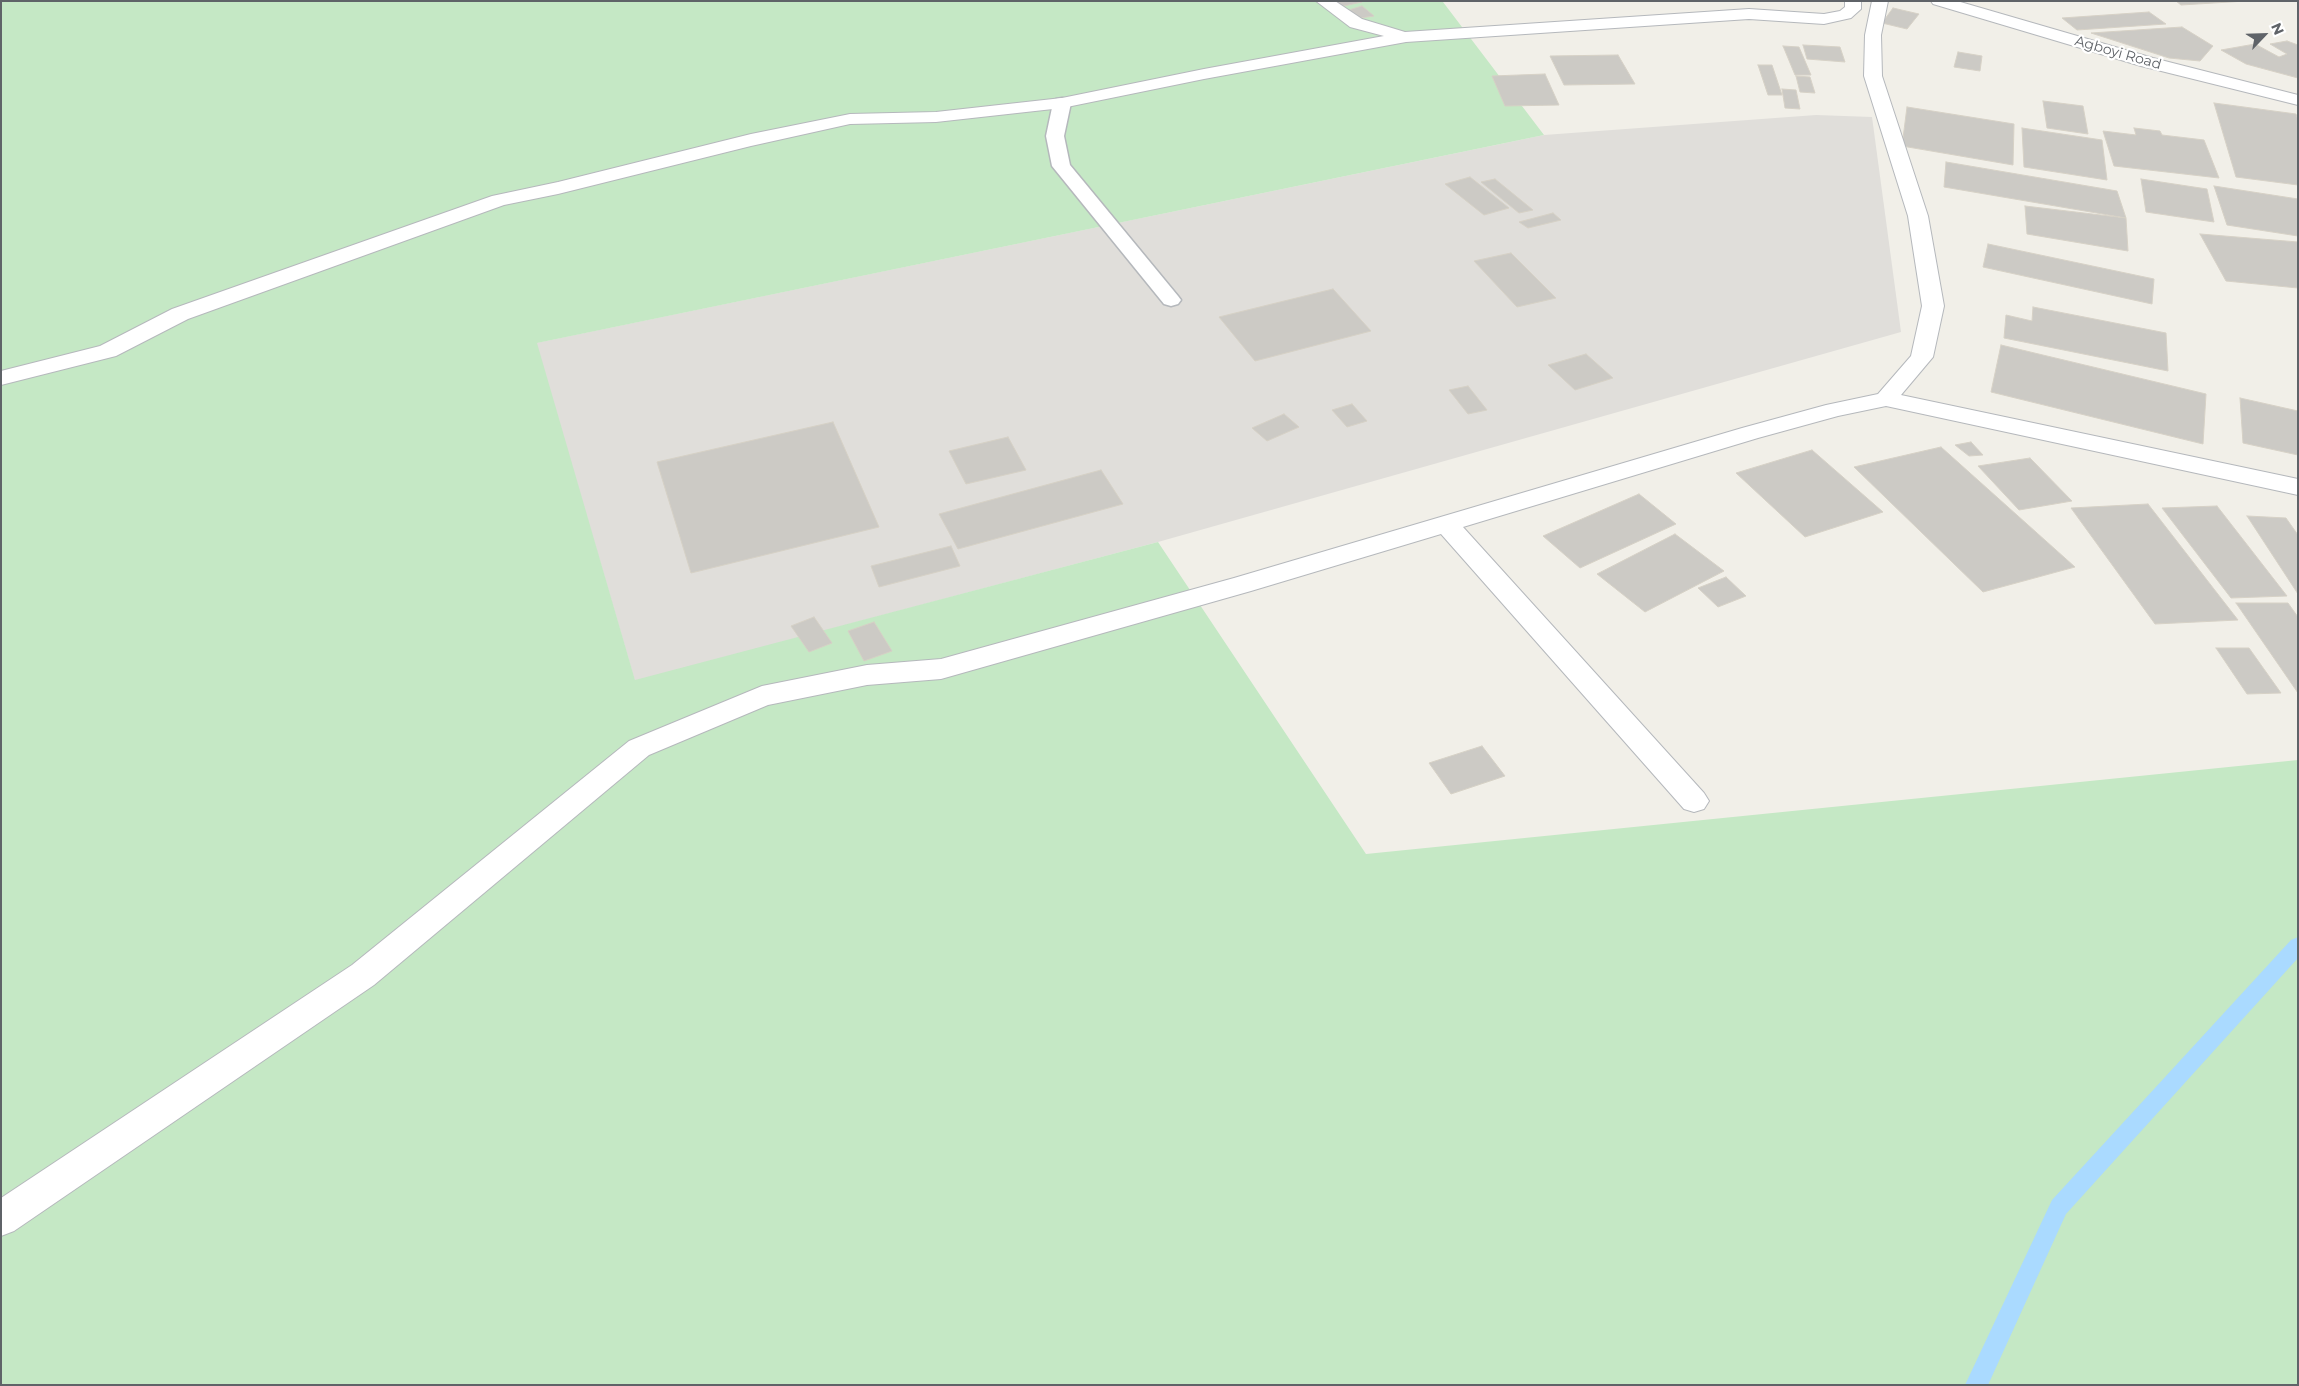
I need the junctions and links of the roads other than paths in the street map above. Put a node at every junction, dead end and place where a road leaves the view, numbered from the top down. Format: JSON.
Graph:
{"nodes":[{"id":1,"x":1324,"y":1,"type":"edge"},
{"id":2,"x":1853,"y":1,"type":"edge"},
{"id":3,"x":1880,"y":1,"type":"edge"},
{"id":4,"x":1939,"y":1,"type":"edge"},
{"id":5,"x":1406,"y":37,"type":"junction"},
{"id":6,"x":2298,"y":100,"type":"edge"},
{"id":7,"x":1062,"y":103,"type":"junction"},
{"id":8,"x":1171,"y":300,"type":"dead end"},
{"id":9,"x":1,"y":378,"type":"edge"},
{"id":10,"x":1886,"y":399,"type":"junction"},
{"id":11,"x":2298,"y":487,"type":"edge"},
{"id":12,"x":1446,"y":524,"type":"junction"},
{"id":13,"x":1694,"y":801,"type":"dead end"},
{"id":14,"x":1,"y":1219,"type":"edge"}],
"edges":[{"from":1,"to":5,"type":"street"},
{"from":2,"to":5,"type":"street"},
{"from":3,"to":10,"type":"street"},
{"from":4,"to":6,"type":"street","name":"Agboyi Road"},
{"from":5,"to":7,"type":"street"},
{"from":7,"to":8,"type":"lane"},
{"from":7,"to":9,"type":"street"},
{"from":10,"to":11,"type":"street"},
{"from":10,"to":12,"type":"street"},
{"from":12,"to":13,"type":"street"},
{"from":12,"to":14,"type":"street"}]}
